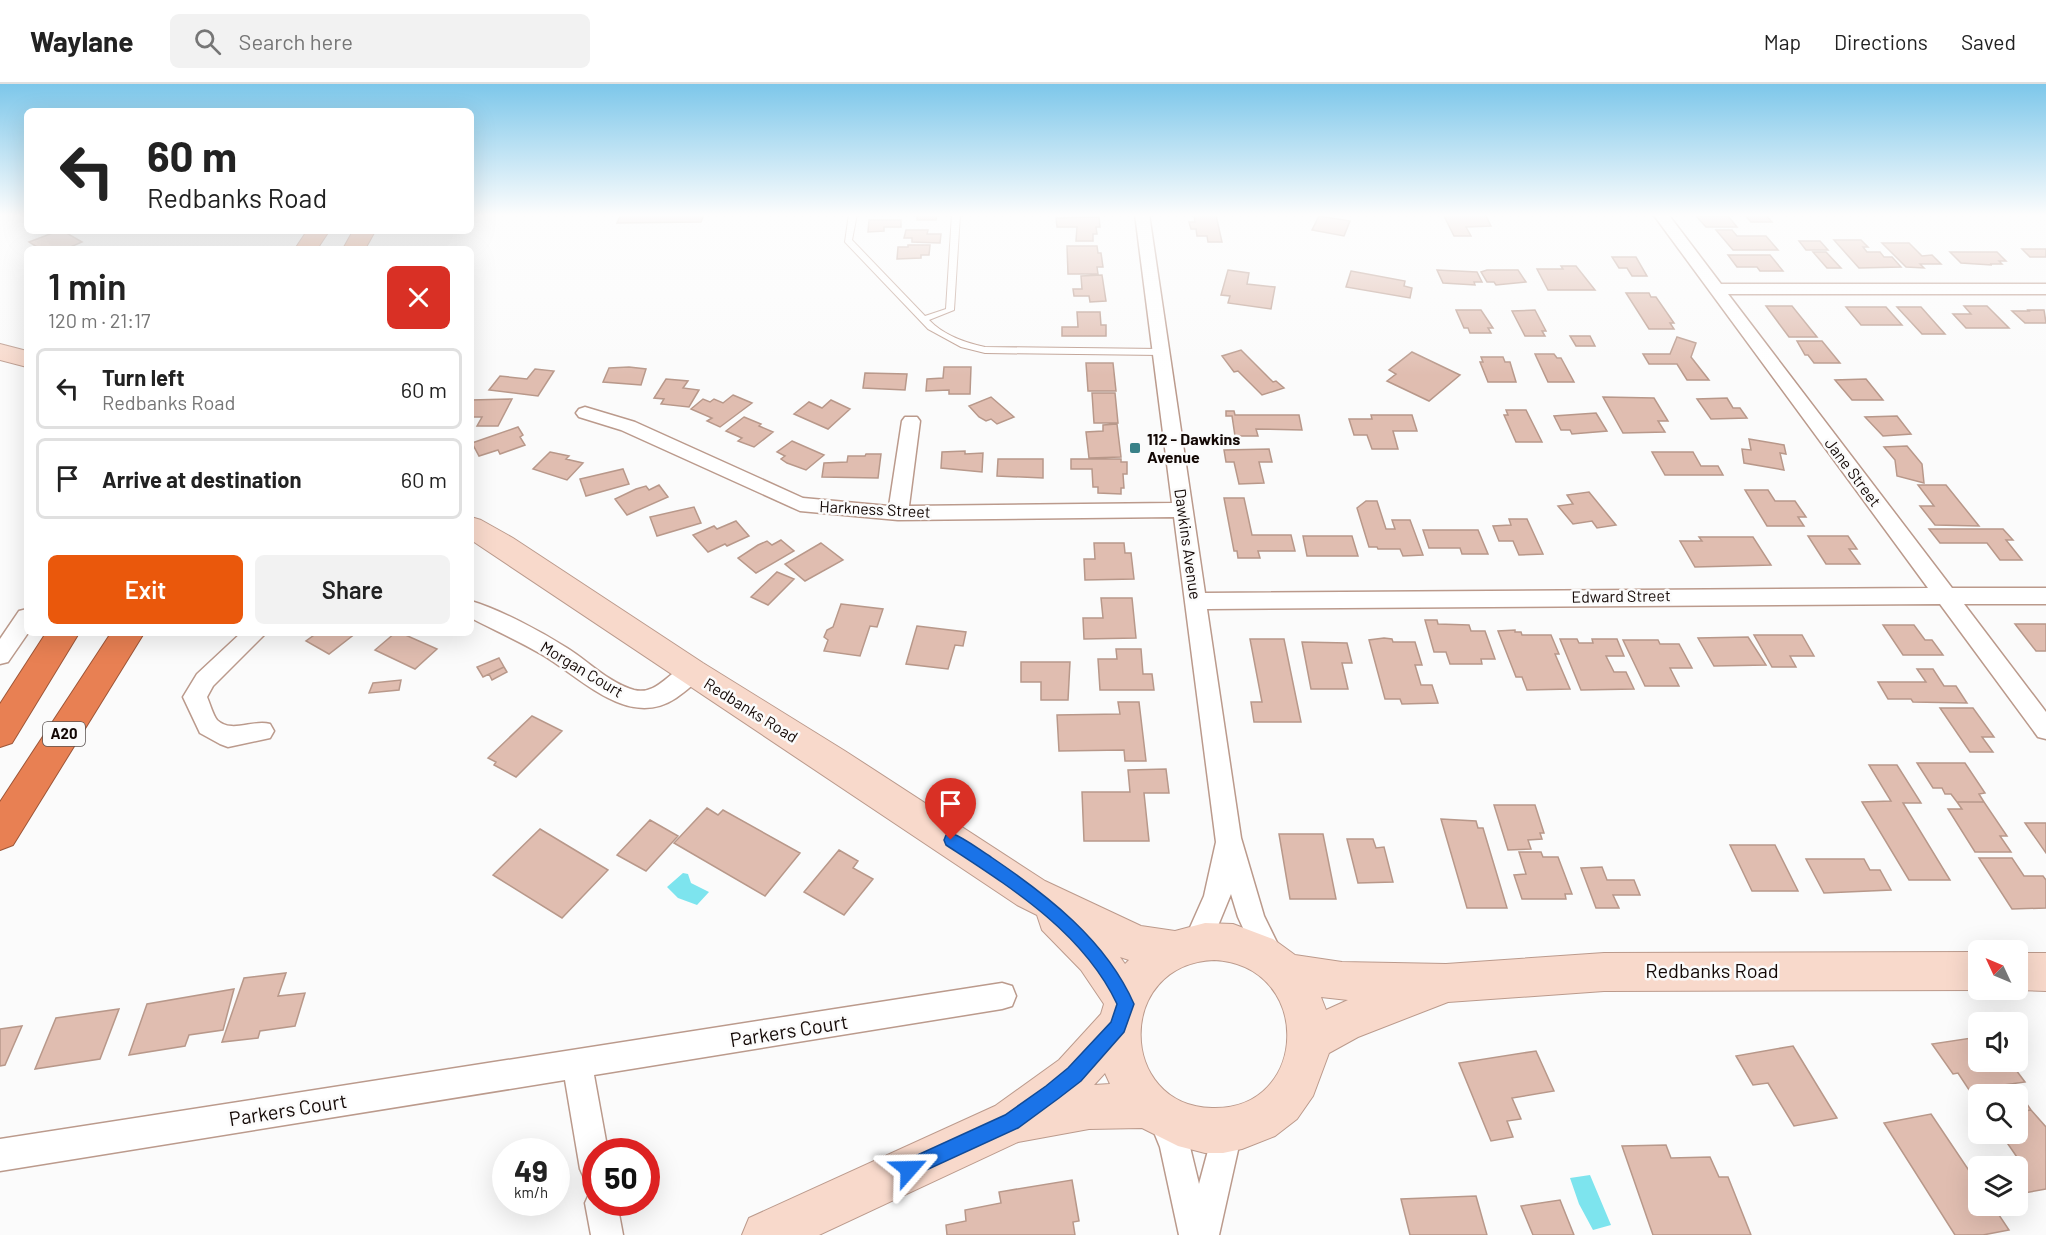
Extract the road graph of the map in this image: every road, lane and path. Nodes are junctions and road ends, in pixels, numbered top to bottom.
1 (875, 268) edge
2 (953, 268) edge
3 (1149, 268) edge
4 (1700, 268) edge
5 (1716, 289) junction
6 (2046, 289) edge
7 (924, 319) junction
8 (0, 352) edge
9 (1161, 352) junction
10 (24, 358) edge
11 (585, 413) dead end
12 (911, 421) dead end
13 (1184, 510) junction
14 (898, 513) junction
15 (474, 529) edge
16 (1946, 596) junction
17 (2046, 596) edge
18 (1196, 600) junction
19 (474, 610) edge
20 (24, 621) edge
21 (61, 636) edge
22 (126, 636) edge
23 (252, 636) edge
24 (0, 656) edge
25 (691, 672) junction
26 (2046, 730) edge
27 (262, 731) dead end
28 (0, 733) edge
29 (0, 834) edge
30 (1228, 838) junction
31 (1031, 893) junction
32 (1186, 945) junction
33 (1278, 967) junction
34 (1968, 972) edge
35 (2028, 972) edge
36 (2046, 972) edge
37 (1446, 983) junction
38 (1002, 996) dead end
39 (1122, 1015) junction
40 (1309, 1041) junction
41 (577, 1065) junction
42 (1156, 1110) junction
43 (1011, 1122) junction
44 (1227, 1132) junction
45 (590, 1138) edge
46 (0, 1155) edge
47 (604, 1216) edge
48 (607, 1235) edge
49 (766, 1235) edge
50 (1195, 1235) edge
51 (1203, 1235) edge

1 - 7 lane
2 - 7 lane
3 - 9 street, Dawkins Avenue
4 - 5 street, Jane Street
5 - 6 street
5 - 16 street, Jane Street
7 - 9 lane
8 - 10 main road
9 - 13 street, Dawkins Avenue
11 - 14 street, Harkness Street
12 - 14 street
13 - 14 street, Harkness Street
13 - 18 street, Dawkins Avenue
15 - 25 main road, Redbanks Road
16 - 17 street, Edward Street
16 - 18 street, Edward Street
16 - 26 street, Jane Street
18 - 30 street, Dawkins Avenue
19 - 25 street, Morgan Court
20 - 24 street
21 - 28 highway
22 - 29 highway, A20
23 - 27 street
25 - 31 main road, Redbanks Road
30 - 32 street, Dawkins Avenue
30 - 33 street, Dawkins Avenue
31 - 32 main road, Redbanks Road
31 - 39 main road, Redbanks Road
32 - 33 main road
32 - 39 main road
33 - 37 main road, Redbanks Road
33 - 40 main road
34 - 37 main road, Redbanks Road
35 - 36 main road
37 - 40 main road, Redbanks Road
38 - 41 street, Parkers Court
39 - 42 main road
39 - 43 main road
40 - 44 main road
41 - 45 street
41 - 46 street, Parkers Court
42 - 43 main road
42 - 44 main road
42 - 50 street
43 - 49 main road
44 - 51 street
47 - 48 street

